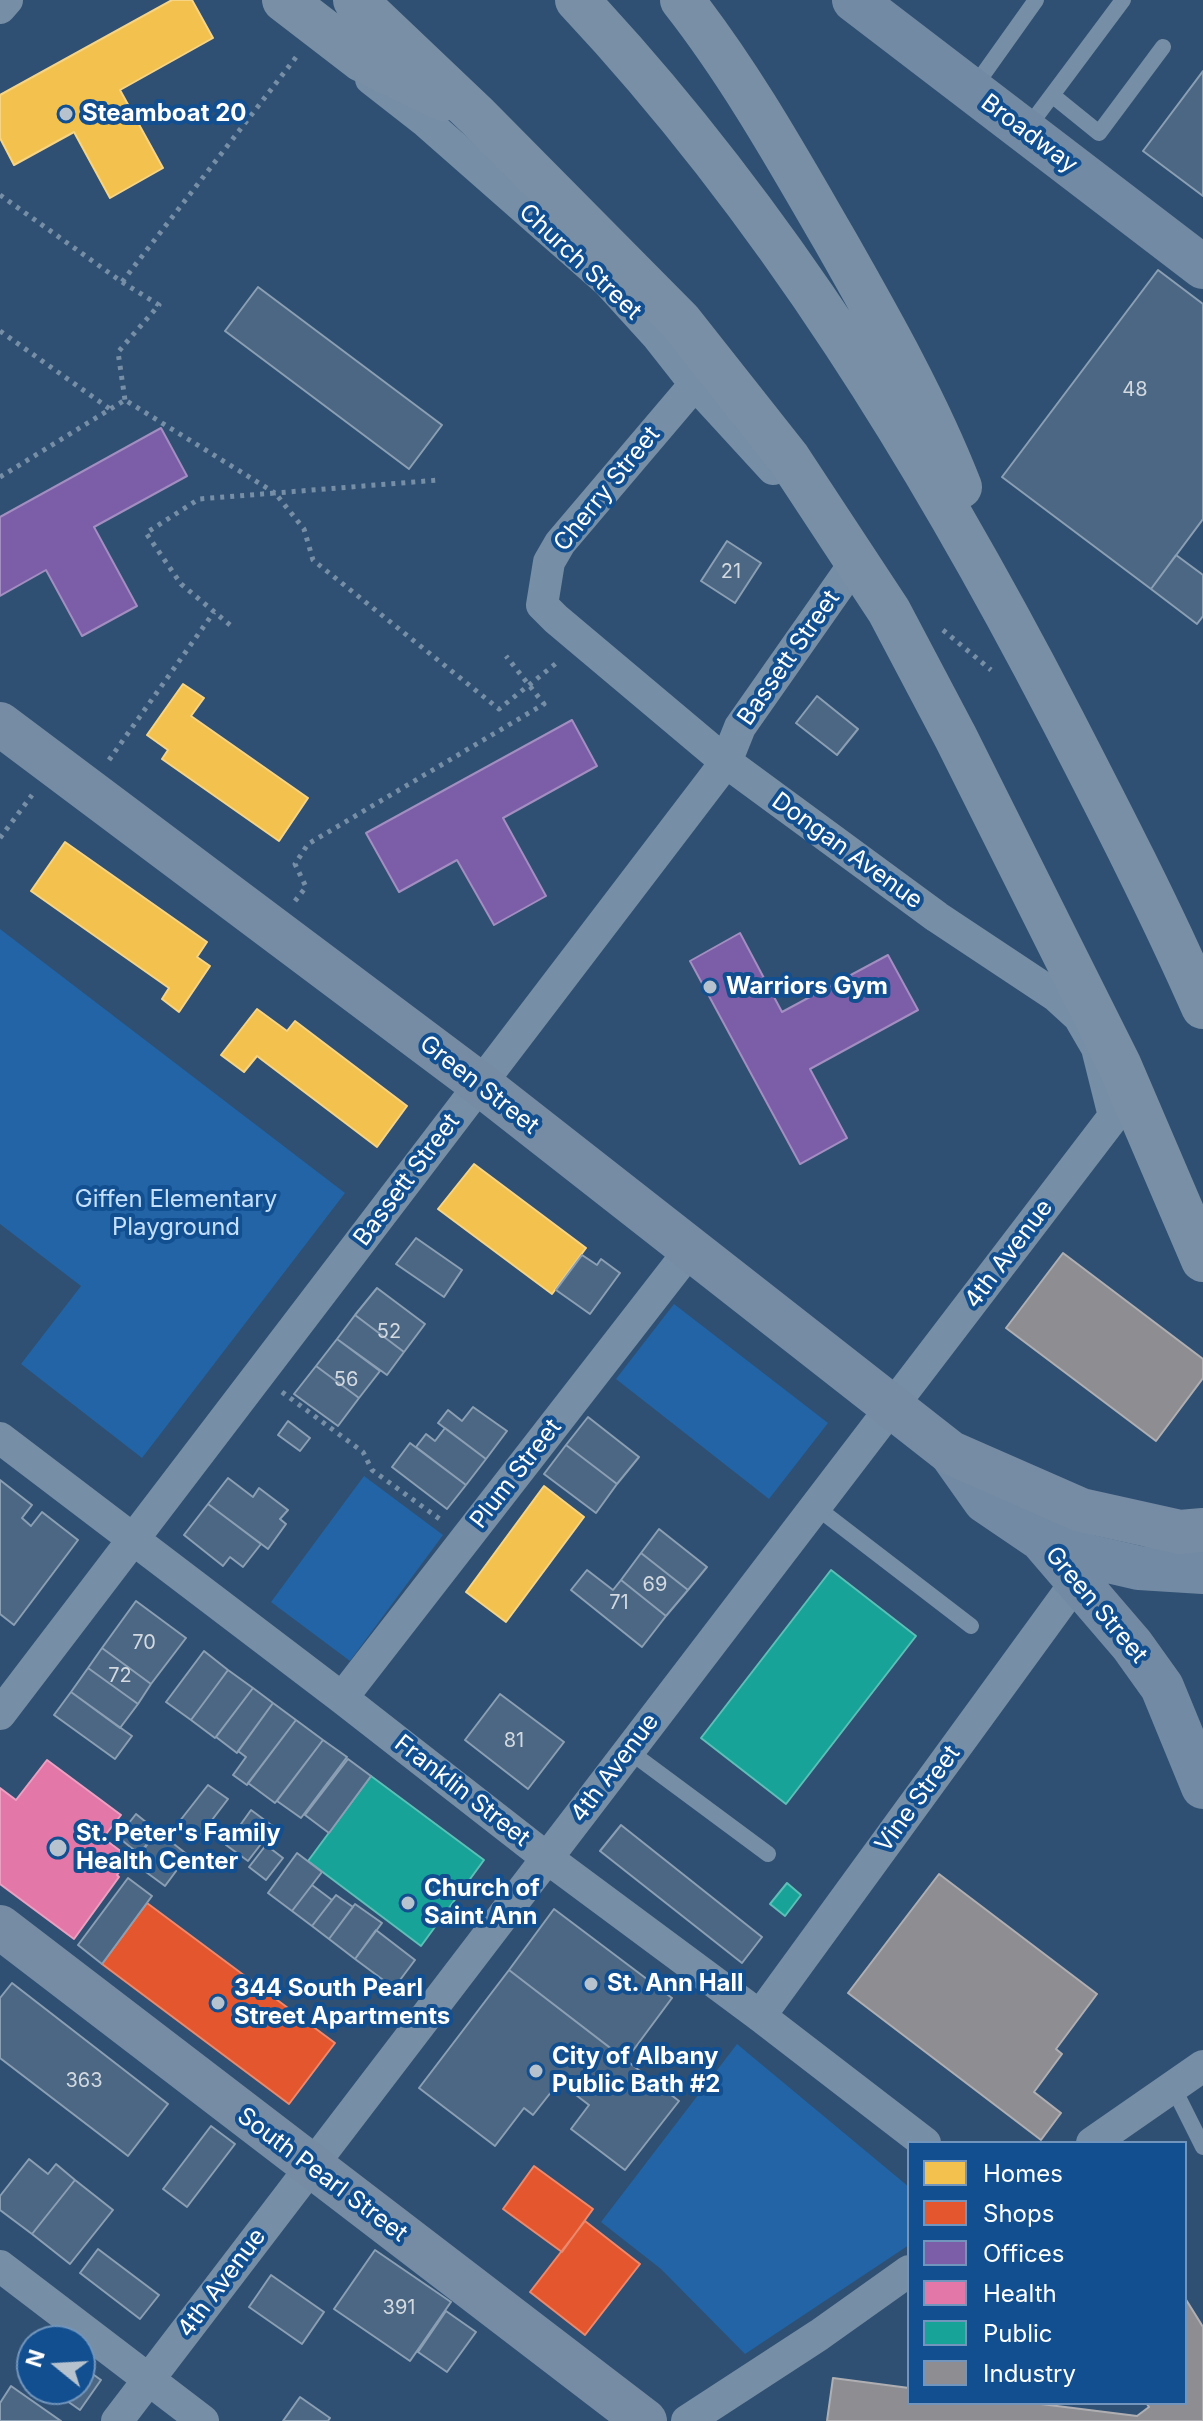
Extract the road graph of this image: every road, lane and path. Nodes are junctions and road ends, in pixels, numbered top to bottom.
1 (7, 0) edge
2 (268, 0) edge
3 (284, 0) edge
4 (355, 0) edge
5 (577, 0) edge
6 (682, 0) edge
7 (854, 0) edge
8 (1036, 0) edge
9 (1123, 0) edge
10 (0, 8) edge
11 (312, 36) junction
12 (1163, 47) dead end
13 (972, 90) junction
14 (1052, 95) junction
15 (477, 116) junction
16 (1025, 131) junction
17 (0, 195) edge
18 (1203, 267) edge
19 (122, 282) junction
20 (0, 331) edge
21 (695, 384) junction
22 (125, 400) junction
23 (110, 409) junction
24 (0, 477) edge
25 (439, 480) dead end
26 (275, 493) junction
27 (857, 560) joint
28 (542, 605) joint
29 (214, 612) junction
30 (230, 625) dead end
31 (1016, 631) junction
32 (584, 642) junction
33 (506, 656) dead end
34 (529, 685) junction
35 (0, 724) edge
36 (726, 762) junction
37 (71, 778) junction
38 (0, 838) edge
39 (273, 929) junction
40 (1203, 1007) edge
41 (480, 1084) junction
42 (1114, 1116) joint
43 (690, 1250) junction
44 (1203, 1260) edge
45 (259, 1374) junction
46 (892, 1407) junction
47 (0, 1438) edge
48 (951, 1453) junction
49 (816, 1507) junction
50 (1203, 1530) edge
51 (465, 1539) junction
52 (1041, 1539) junction
53 (133, 1540) junction
54 (1203, 1572) edge
55 (1076, 1582) junction
56 (971, 1626) dead end
57 (342, 1698) junction
58 (0, 1714) edge
59 (629, 1751) junction
60 (1203, 1787) edge
61 (768, 1854) dead end
62 (547, 1858) junction
63 (3, 1935) edge
64 (760, 2016) junction
65 (1203, 2066) edge
66 (1173, 2087) junction
67 (922, 2141) edge
68 (1095, 2141) edge
69 (1203, 2147) edge
70 (311, 2167) junction
71 (0, 2266) edge
72 (907, 2272) edge
73 (148, 2379) junction
74 (117, 2421) edge
75 (203, 2421) edge
76 (645, 2421) edge
77 (687, 2421) edge

1 - 10 street
2 - 11 street, Church Street
3 - 15 highway
4 - 15 highway
5 - 31 highway
6 - 31 highway
7 - 13 street, Broadway
8 - 13 lane
9 - 14 lane
11 - 19 path
11 - 21 street, Church Street
12 - 14 lane
13 - 16 street, Broadway
14 - 16 lane
15 - 44 highway
16 - 18 street, Broadway
17 - 19 path
19 - 22 path
20 - 23 path
21 - 27 street, Church Street
21 - 28 street, Cherry Street
22 - 23 path
22 - 26 path
23 - 24 path
25 - 26 path
26 - 29 path
26 - 34 path
27 - 36 street, Bassett Street
28 - 32 street, Dongan Avenue
29 - 30 path
29 - 37 path
31 - 40 highway
32 - 34 path
32 - 36 street, Dongan Avenue
33 - 34 path
34 - 39 path
35 - 37 main road, Green Street
36 - 41 street, Bassett Street
36 - 42 street, Dongan Avenue
37 - 38 path
37 - 39 main road, Green Street
39 - 41 main road, Green Street
41 - 43 main road, Green Street
41 - 45 street, Bassett Street
42 - 46 street, 4th Avenue
43 - 46 main road, Green Street
43 - 51 street, Plum Street
45 - 51 path
45 - 53 street, Bassett Street
46 - 48 main road, Green Street
46 - 49 street, 4th Avenue
47 - 53 street, Franklin Street
48 - 50 main road, Green Street
48 - 52 street, Green Street
49 - 56 lane
49 - 59 street, 4th Avenue
51 - 57 street, Plum Street
52 - 54 street
52 - 55 street, Green Street
53 - 57 street, Franklin Street
53 - 58 street, Bassett Street
55 - 60 street, Green Street
55 - 64 street, Vine Street
57 - 62 street, Franklin Street
59 - 61 lane
59 - 62 street, 4th Avenue
62 - 64 street, Franklin Street
62 - 70 street, 4th Avenue
63 - 70 main road, South Pearl Street
64 - 67 street, Franklin Street
65 - 66 street
66 - 68 street
66 - 69 lane
70 - 73 street, 4th Avenue
70 - 76 main road, South Pearl Street
71 - 73 street
72 - 77 street
73 - 74 street, 4th Avenue
73 - 75 street

